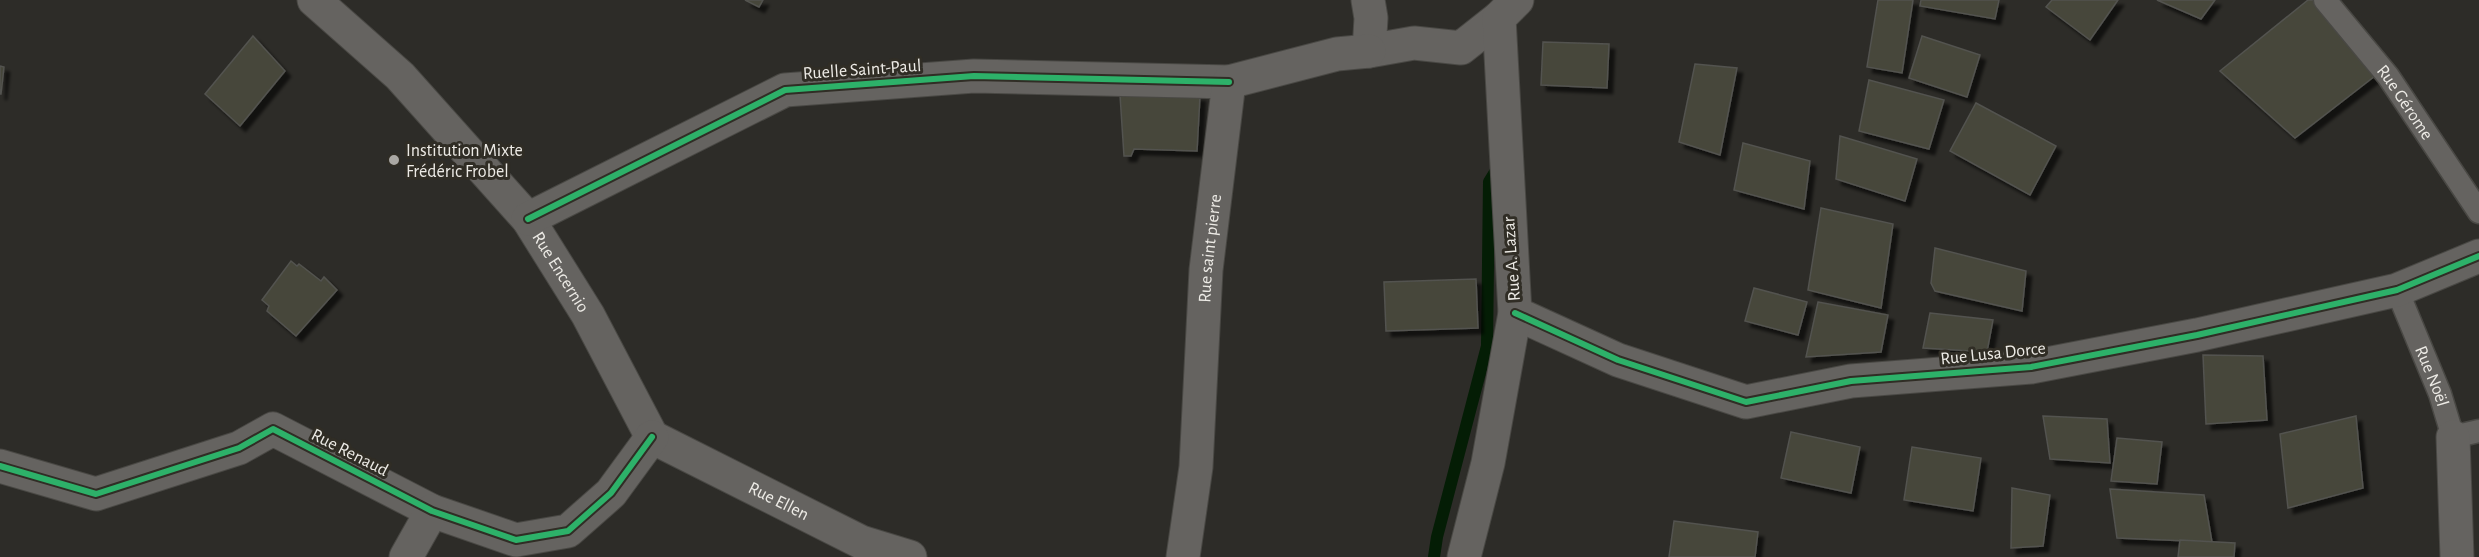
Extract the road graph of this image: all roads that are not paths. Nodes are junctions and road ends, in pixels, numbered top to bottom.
1 (314, 0) edge
2 (1368, 0) edge
3 (2325, 0) edge
4 (1508, 9) edge
5 (1369, 51) junction
6 (1229, 82) junction
7 (2479, 212) edge
8 (528, 219) junction
9 (2479, 256) edge
10 (2397, 290) junction
11 (1515, 313) junction
12 (2466, 434) edge
13 (652, 436) junction
14 (0, 466) edge
15 (432, 511) junction
16 (406, 557) edge
17 (910, 557) edge
18 (1183, 557) edge
19 (1464, 557) edge
20 (2457, 557) edge

1 - 8 street, Rue Encernio
2 - 5 street
3 - 7 lane, Rue Gérome
4 - 5 street
4 - 11 street, Rue A. Lazar
5 - 6 street
6 - 8 street, Ruelle Saint-Paul
6 - 18 street, Rue saint pierre
8 - 13 street, Rue Encernio
9 - 10 street, Rue Lusa Dorce
10 - 11 street, Rue Lusa Dorce
10 - 12 lane, Rue Noël
11 - 19 street, Rue A. Lazar
12 - 20 street
13 - 15 street, Rue Renaud
13 - 17 street, Rue Ellen
14 - 15 street, Rue Renaud
15 - 16 street

